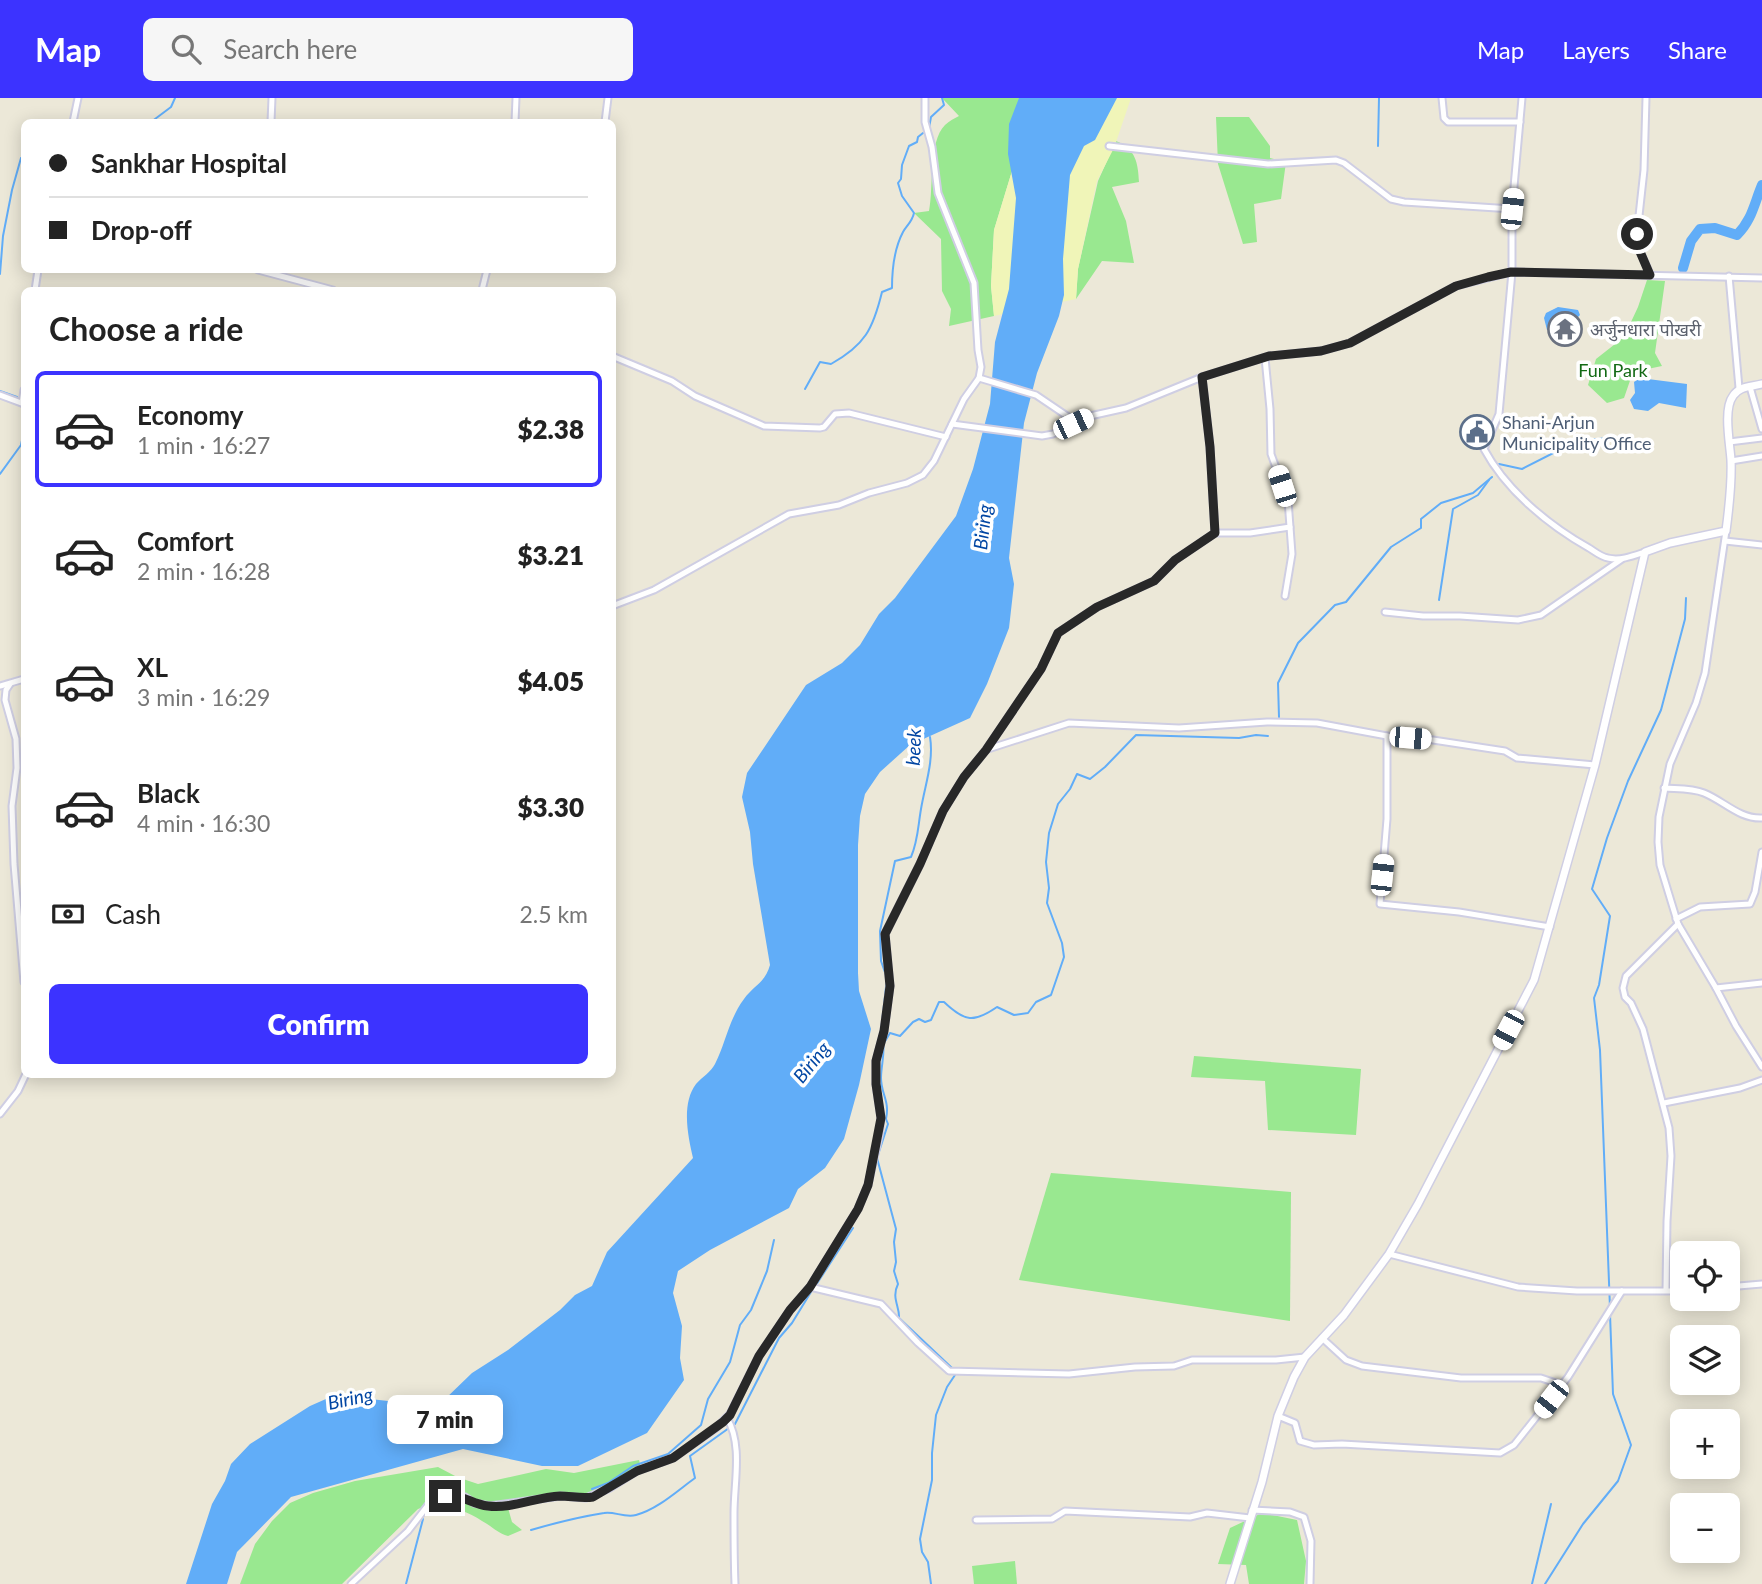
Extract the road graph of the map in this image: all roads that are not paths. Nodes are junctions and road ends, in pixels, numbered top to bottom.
1 (78, 98) edge
2 (272, 98) edge
3 (516, 98) edge
4 (608, 98) edge
5 (925, 98) edge
6 (1442, 98) edge
7 (1522, 98) edge
8 (1646, 98) edge
9 (74, 119) edge
10 (271, 119) edge
11 (515, 119) edge
12 (605, 119) edge
13 (1520, 122) junction
14 (1109, 146) dead end
15 (1512, 209) junction
16 (1511, 272) junction
17 (269, 273) edge
18 (1650, 275) junction
19 (1729, 276) junction
20 (1762, 278) edge
21 (322, 287) edge
22 (616, 358) edge
23 (1265, 358) junction
24 (1202, 377) junction
25 (979, 378) junction
26 (1762, 384) edge
27 (1751, 387) junction
28 (1739, 388) junction
29 (0, 395) edge
30 (21, 402) edge
31 (1094, 415) junction
32 (952, 424) junction
33 (1762, 429) edge
34 (946, 437) junction
35 (1762, 438) edge
36 (1729, 442) junction
37 (1762, 456) edge
38 (1731, 461) junction
39 (1290, 527) junction
40 (1726, 531) junction
41 (1215, 533) junction
42 (1725, 541) junction
43 (1762, 545) edge
44 (1644, 552) junction
45 (1622, 559) junction
46 (1285, 596) dead end
47 (616, 604) edge
48 (1385, 612) dead end
49 (21, 680) edge
50 (9, 684) junction
51 (0, 686) edge
52 (1387, 736) junction
53 (986, 750) junction
54 (1595, 765) junction
55 (1664, 788) junction
56 (1762, 818) edge
57 (1762, 852) edge
58 (1677, 922) junction
59 (1550, 927) junction
60 (21, 962) edge
61 (1762, 983) edge
62 (1716, 988) junction
63 (1762, 1067) edge
64 (24, 1078) edge
65 (1762, 1080) edge
66 (1664, 1103) junction
67 (0, 1114) edge
68 (1389, 1255) junction
69 (1762, 1284) edge
70 (1740, 1286) edge
71 (810, 1287) junction
72 (1666, 1290) junction
73 (1670, 1290) edge
74 (1622, 1292) junction
75 (1322, 1338) junction
76 (1305, 1357) junction
77 (1562, 1385) junction
78 (1278, 1416) junction
79 (727, 1418) junction
80 (1251, 1514) junction
81 (976, 1520) dead end
82 (351, 1584) edge
83 (735, 1584) edge
84 (1230, 1584) edge
85 (1310, 1584) edge

1 - 9 street
2 - 10 street
3 - 11 street
4 - 12 street
5 - 25 street
6 - 13 street
7 - 13 street
8 - 18 street
13 - 15 street
14 - 15 street
15 - 16 street
16 - 18 street
16 - 23 street
16 - 45 street
17 - 21 street
18 - 19 street
19 - 20 street
19 - 28 street
22 - 34 street
23 - 24 street
23 - 39 street
24 - 31 street
24 - 41 street
25 - 31 street
25 - 32 street
26 - 27 street
27 - 28 street
27 - 33 street
28 - 36 street
29 - 30 street
31 - 32 street
32 - 34 street
34 - 47 street
35 - 36 street
36 - 38 street
37 - 38 street
38 - 40 street
39 - 41 street
39 - 46 street
40 - 42 street
40 - 44 street
41 - 53 street
42 - 43 street
42 - 55 street
44 - 45 street
44 - 54 street
45 - 48 street
49 - 50 street
50 - 51 street
50 - 60 street
52 - 53 street
52 - 54 street
52 - 59 street
53 - 71 street
54 - 59 street
55 - 56 street
55 - 58 street
57 - 58 street
58 - 62 street
58 - 66 street
59 - 68 street
61 - 62 street
62 - 63 street
64 - 67 street
65 - 66 street
66 - 72 street
68 - 74 street
68 - 75 street
69 - 70 street
71 - 76 street
71 - 79 street
72 - 73 street
72 - 74 street
74 - 77 street
75 - 76 street
75 - 77 street
76 - 78 street
77 - 78 street
78 - 80 street
79 - 82 street
79 - 83 street
80 - 81 street
80 - 84 street
80 - 85 street

